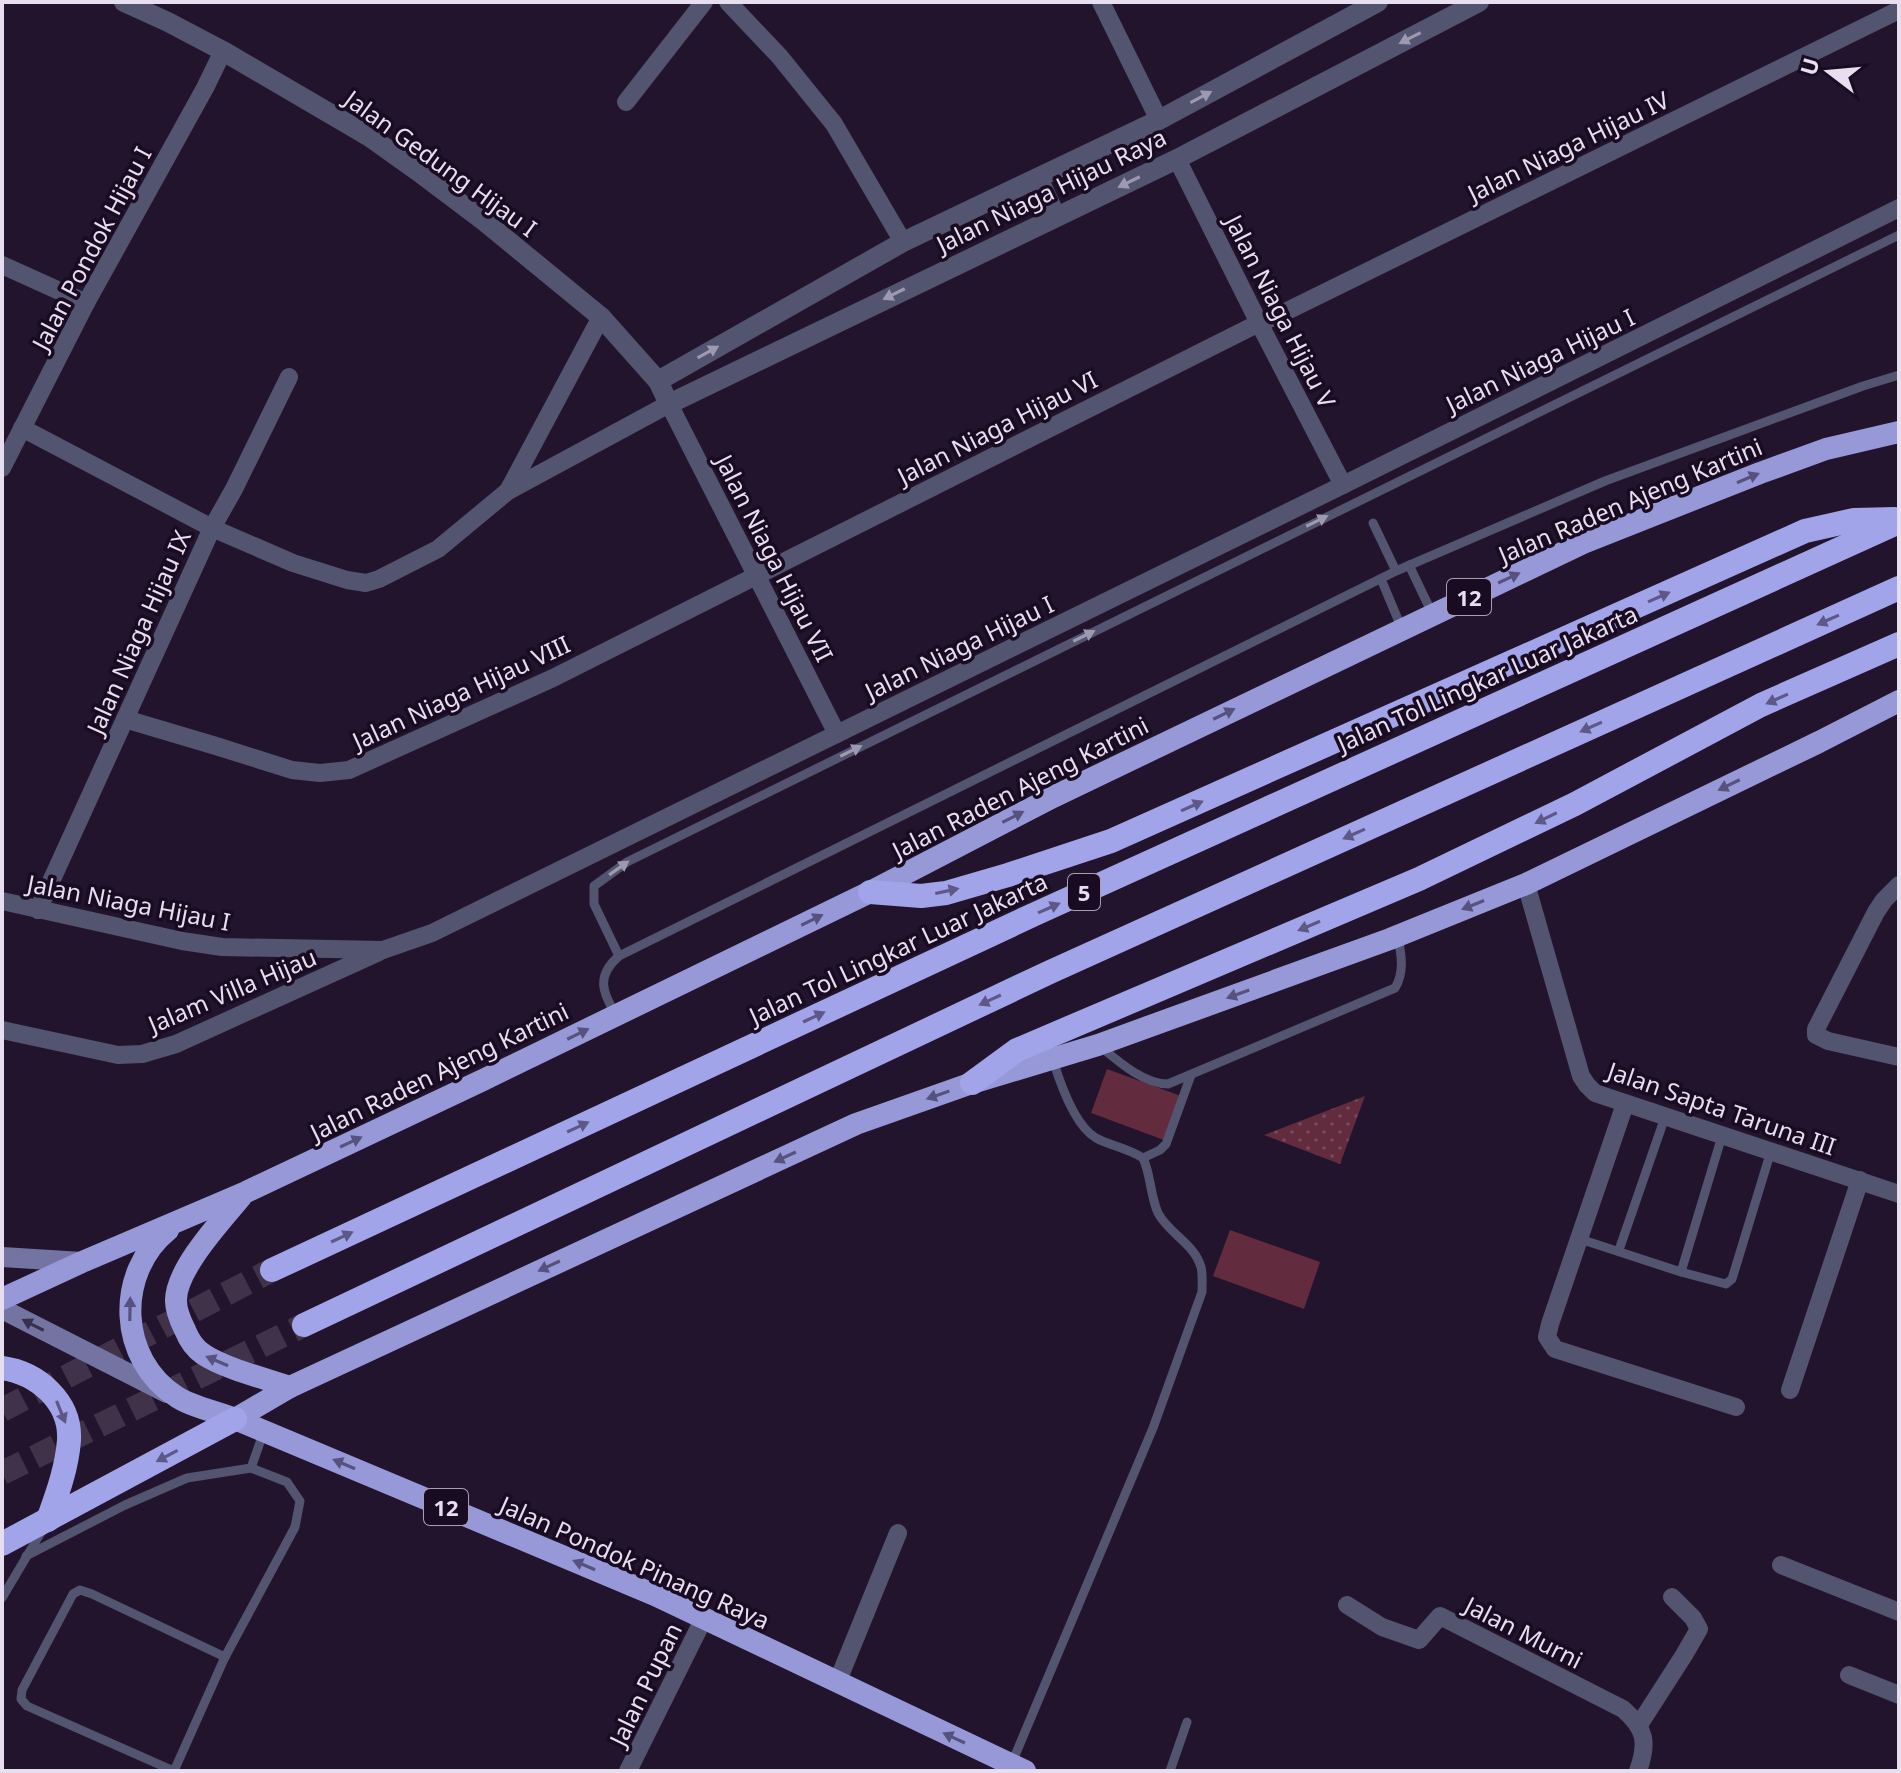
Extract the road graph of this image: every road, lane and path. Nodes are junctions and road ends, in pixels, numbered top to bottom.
1 (124, 2) edge
2 (704, 2) edge
3 (728, 2) edge
4 (1101, 2) edge
5 (1378, 2) edge
6 (1479, 2) edge
7 (1897, 9) edge
8 (223, 51) junction
9 (626, 102) dead end
10 (1159, 120) junction
11 (1177, 159) junction
12 (1038, 178) junction
13 (1899, 208) edge
14 (1056, 217) junction
15 (1899, 235) edge
16 (903, 242) junction
17 (2, 265) edge
18 (86, 303) junction
19 (601, 317) junction
20 (1259, 323) junction
21 (1899, 375) edge
22 (289, 377) dead end
23 (658, 381) junction
24 (669, 404) junction
25 (22, 428) junction
26 (1899, 432) edge
27 (2, 468) edge
28 (1343, 485) junction
29 (508, 491) junction
30 (1899, 521) edge
31 (1373, 523) dead end
32 (212, 528) junction
33 (1409, 565) junction
34 (1396, 571) junction
35 (756, 575) junction
36 (1381, 579) junction
37 (1899, 588) edge
38 (1433, 614) junction
39 (1402, 629) junction
40 (1899, 644) edge
41 (1899, 701) edge
42 (125, 719) junction
43 (837, 734) junction
44 (1526, 884) junction
45 (1899, 885) edge
46 (870, 892) junction
47 (2, 901) edge
48 (38, 910) junction
49 (1398, 936) junction
50 (383, 950) junction
51 (619, 956) junction
52 (616, 1015) junction
53 (2, 1030) edge
54 (1098, 1045) junction
55 (1899, 1057) edge
56 (1053, 1059) junction
57 (1191, 1075) junction
58 (972, 1083) junction
59 (1625, 1104) junction
60 (1665, 1117) junction
61 (1722, 1136) junction
62 (1771, 1151) junction
63 (1144, 1160) junction
64 (1860, 1180) junction
65 (246, 1192) junction
66 (1899, 1194) edge
67 (178, 1222) junction
68 (1580, 1239) junction
69 (1619, 1250) junction
70 (2, 1257) edge
71 (82, 1262) junction
72 (272, 1270) tunnel mouth
73 (1681, 1272) junction
74 (2, 1299) edge
75 (2, 1309) edge
76 (304, 1325) tunnel mouth
77 (2, 1368) edge
78 (290, 1387) junction
79 (1790, 1390) dead end
80 (178, 1398) junction
81 (1736, 1407) dead end
82 (235, 1419) junction
83 (264, 1431) junction
84 (251, 1468) junction
85 (48, 1520) junction
86 (898, 1533) dead end
87 (2, 1544) edge
88 (26, 1556) junction
89 (1781, 1565) dead end
90 (1672, 1597) dead end
91 (2, 1598) edge
92 (1347, 1605) dead end
93 (1899, 1612) edge
94 (704, 1618) junction
95 (225, 1657) junction
96 (1849, 1675) dead end
97 (837, 1683) junction
98 (1899, 1695) edge
99 (1187, 1722) dead end
100 (1639, 1725) junction
101 (1018, 1768) edge
102 (1642, 1770) edge
103 (174, 1771) edge
104 (628, 1771) edge
105 (1170, 1771) edge

1 - 8 street, Jalan Gedung Hijau I
2 - 9 street
3 - 16 street
4 - 10 street
10 -> 5 street, Jalan Niaga Hijau Raya
6 -> 11 street, Jalan Niaga Hijau Raya
7 - 20 street, Jalan Niaga Hijau IV
8 - 18 street, Jalan Pondok Hijau I
8 - 19 street, Jalan Gedung Hijau I
10 - 12 street, Jalan Niaga Hijau Raya
11 -> 14 street, Jalan Niaga Hijau Raya
11 - 20 street, Jalan Niaga Hijau V
12 - 14 street
12 - 16 street, Jalan Niaga Hijau Raya
13 - 28 street, Jalan Niaga Hijau I
14 -> 24 street, Jalan Niaga Hijau Raya
51 -> 15 lane
23 -> 16 street, Jalan Niaga Hijau Raya
17 - 18 street
18 - 25 street, Jalan Pondok Hijau I
19 - 23 street, Jalan Gedung Hijau I
19 - 29 street
20 - 28 street, Jalan Niaga Hijau V
20 - 35 street, Jalan Niaga Hijau VI
21 - 33 lane
22 - 32 street, Jalan Niaga Hijau IX
23 - 24 street, Jalan Gedung Hijau I
24 - 29 street, Jalan Niaga Hijau Raya
24 - 35 street, Jalan Niaga Hijau VII
25 - 27 street, Jalan Pondok Hijau I
25 - 32 street
38 -> 26 highway, Jalan Raden Ajeng Kartini / 12
28 - 43 street, Jalan Niaga Hijau I
29 - 32 street
46 -> 30 highway
72 -> 30 highway, Jalan Tol Lingkar Luar Jakarta / 5
31 - 34 lane
32 - 42 street, Jalan Niaga Hijau IX
33 - 34 lane
33 - 38 lane
34 - 36 lane
35 - 42 street, Jalan Niaga Hijau VIII
35 - 43 street, Jalan Niaga Hijau VII
36 - 39 lane
36 - 51 lane
37 -> 76 highway, 5
38 - 39 highway, Jalan Raden Ajeng Kartini / 12
46 -> 39 highway, Jalan Raden Ajeng Kartini / 12
40 -> 58 highway
41 -> 44 highway
42 - 48 street, Jalan Niaga Hijau IX
43 - 50 street, Jalan Niaga Hijau I
44 -> 49 highway
44 - 59 street, Jalan Sapta Taruna III
45 - 55 street
52 -> 46 highway, Jalan Raden Ajeng Kartini / 12
47 - 48 street, Jalan Niaga Hijau I
48 - 50 street, Jalan Niaga Hijau I
49 -> 54 highway
49 - 57 lane
50 - 53 street, Jalam Villa Hijau
51 - 52 lane
65 -> 52 highway, Jalan Raden Ajeng Kartini / 12
54 - 56 highway
54 - 57 lane
56 - 58 highway
56 - 63 lane
57 - 63 lane
58 -> 78 highway
59 - 60 street, Jalan Sapta Taruna III
59 - 68 street
60 - 61 street, Jalan Sapta Taruna III
60 - 69 lane
61 - 62 street, Jalan Sapta Taruna III
61 - 73 lane
62 - 64 street, Jalan Sapta Taruna III
62 - 73 lane
63 - 101 lane
64 - 66 street, Jalan Sapta Taruna III
64 - 79 street, Jalan Sapta Taruna III
65 - 67 highway, Jalan Raden Ajeng Kartini / 12
78 -> 65 highway
67 - 71 highway, Jalan Raden Ajeng Kartini / 12
80 -> 67 highway, Jalan Raden Ajeng Kartini / 12
68 - 69 lane
68 - 81 street
69 - 73 lane
70 - 71 main road
71 - 74 highway, Jalan Raden Ajeng Kartini / 12
80 -> 75 main road, Jalan Pondok Pinang Raya
77 -> 85 highway
78 - 82 highway
80 - 82 highway, Jalan Pondok Pinang Raya / 12
82 - 83 highway, Jalan Pondok Pinang Raya / 12
82 -> 85 highway
83 - 84 lane
94 -> 83 highway, Jalan Pondok Pinang Raya / 12
84 - 88 lane
84 - 95 lane
85 - 87 highway
85 - 88 lane
86 - 97 street
88 - 91 lane
89 - 93 street
90 - 100 street
92 - 100 street, Jalan Murni
94 - 97 highway, Jalan Pondok Pinang Raya / 12
94 - 104 street, Jalan Pupan
95 - 103 lane
95 - 103 lane
96 - 98 street
101 -> 97 highway, Jalan Pondok Pinang Raya / 12
99 - 105 lane
100 - 102 street

